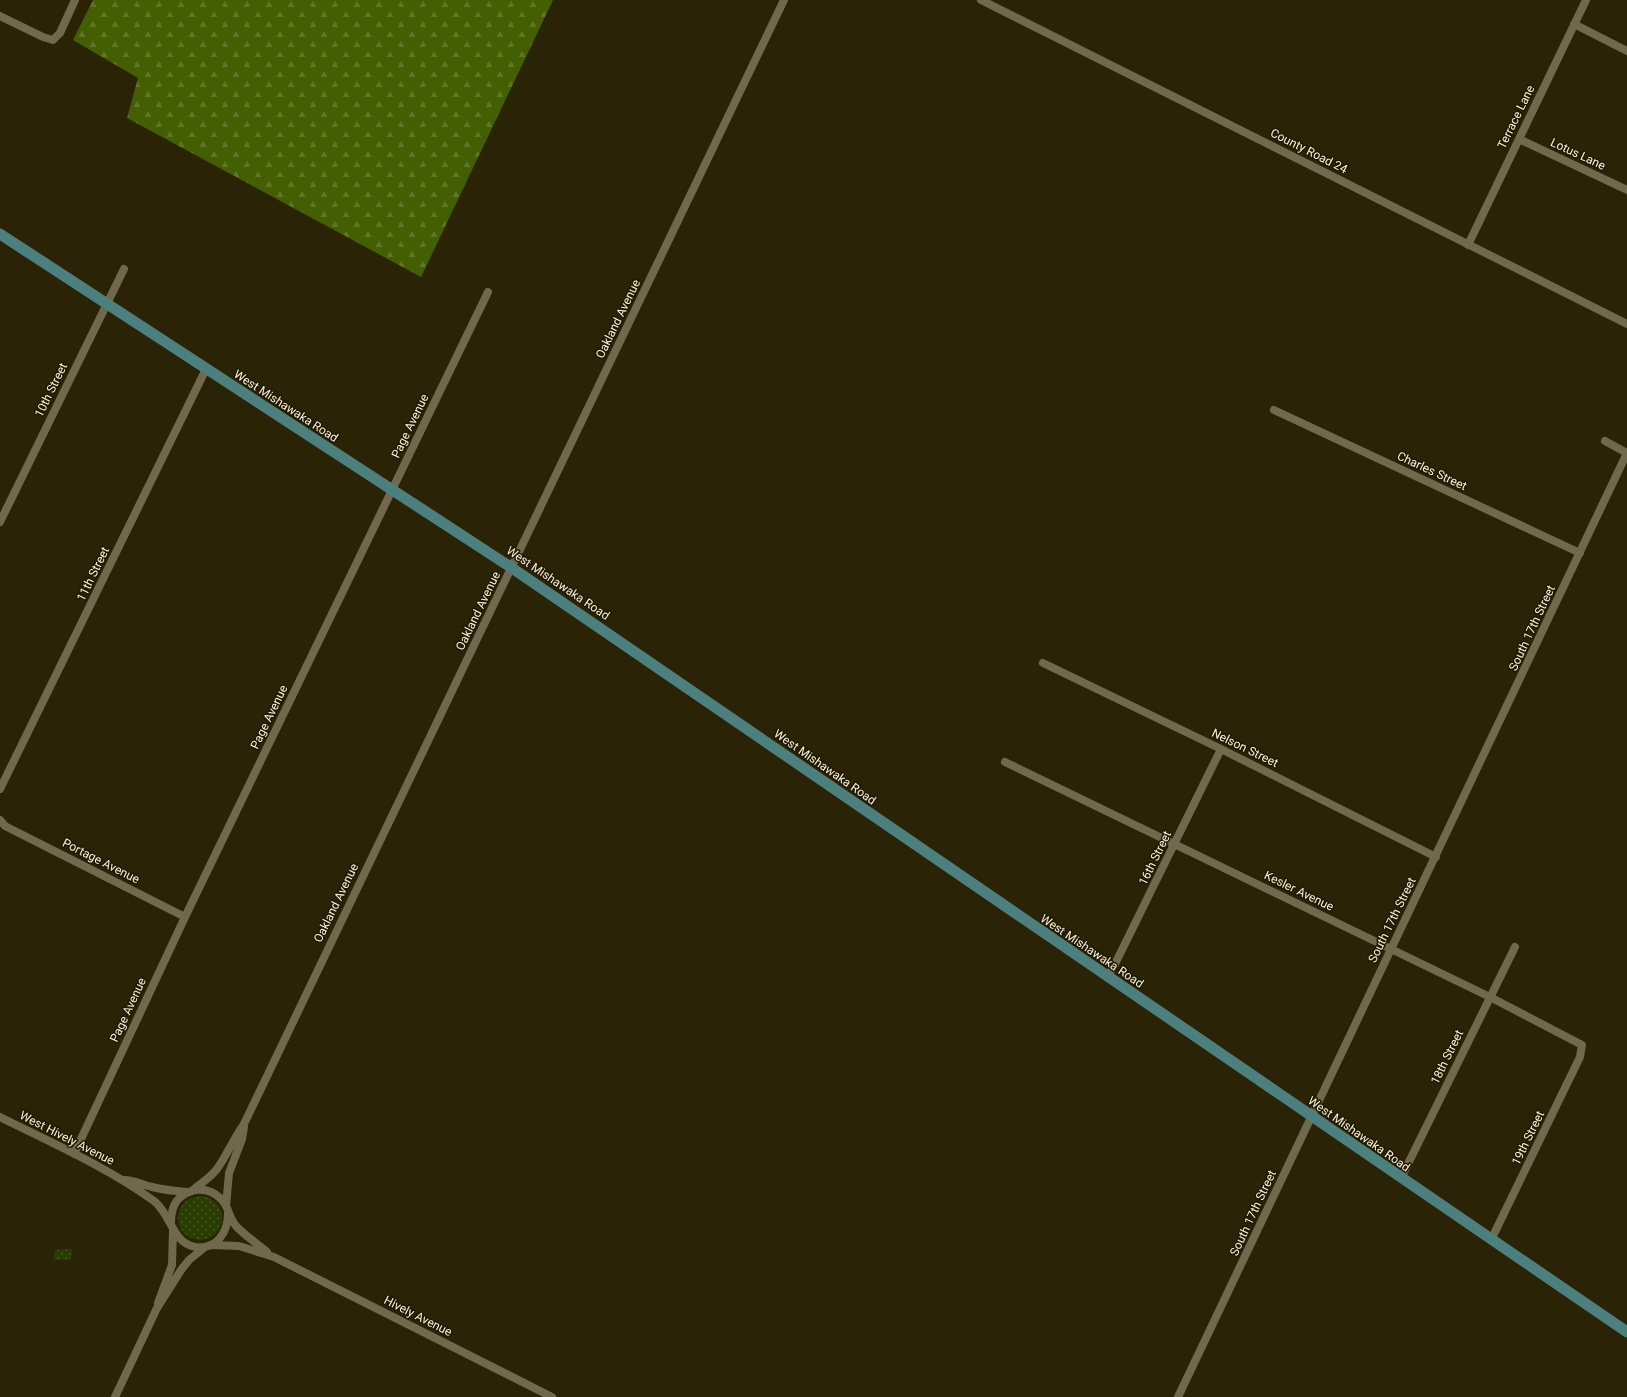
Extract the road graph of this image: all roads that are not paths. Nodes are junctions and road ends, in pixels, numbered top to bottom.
1 (75, 0) edge
2 (784, 0) edge
3 (981, 0) edge
4 (1586, 0) edge
5 (0, 16) edge
6 (1574, 24) junction
7 (1627, 51) edge
8 (1519, 139) junction
9 (1627, 190) edge
10 (1, 236) edge
11 (1468, 244) junction
12 (124, 269) dead end
13 (488, 292) dead end
14 (106, 304) junction
15 (1627, 324) edge
16 (206, 369) junction
17 (1274, 410) dead end
18 (1604, 441) dead end
19 (1627, 453) edge
20 (392, 490) junction
21 (0, 522) edge
22 (1580, 553) junction
23 (512, 568) junction
24 (1043, 663) dead end
25 (1221, 749) junction
26 (1005, 762) dead end
27 (0, 789) edge
28 (3, 823) edge
29 (1175, 844) junction
30 (1436, 857) junction
31 (185, 917) junction
32 (1515, 947) dead end
33 (1392, 949) junction
34 (1107, 977) junction
35 (1490, 997) junction
36 (1582, 1045) joint
37 (1312, 1116) junction
38 (0, 1117) edge
39 (244, 1124) junction
40 (74, 1154) junction
41 (1401, 1178) junction
42 (124, 1180) junction
43 (190, 1191) junction
44 (227, 1210) junction
45 (172, 1226) junction
46 (1491, 1240) junction
47 (208, 1246) junction
48 (274, 1257) junction
49 (157, 1308) junction
50 (1627, 1332) edge
51 (115, 1397) edge
52 (552, 1397) edge
53 (1178, 1397) edge

1 - 5 street
2 - 23 street, Oakland Avenue
3 - 11 street, County Road 24
4 - 6 street, Terrace Lane
6 - 7 street
6 - 8 street, Terrace Lane
8 - 9 street, Lotus Lane
8 - 11 street, Terrace Lane
10 - 14 main road, West Mishawaka Road
11 - 15 street, County Road 24
12 - 14 street, 10th Street
13 - 20 street, Page Avenue
14 - 16 main road, West Mishawaka Road
14 - 21 street, 10th Street
16 - 20 main road, West Mishawaka Road
16 - 27 street, 11th Street
17 - 22 street, Charles Street
18 - 19 street
19 - 22 street, South 17th Street
20 - 23 main road, West Mishawaka Road
20 - 31 street, Page Avenue
22 - 30 street, South 17th Street
23 - 34 main road, West Mishawaka Road
23 - 39 street, Oakland Avenue
24 - 25 street, Nelson Street
25 - 29 street, 16th Street
25 - 30 street, Nelson Street
26 - 29 street, Kesler Avenue
28 - 31 street, Portage Avenue
29 - 33 street, Kesler Avenue
29 - 34 street, 16th Street
30 - 33 street, South 17th Street
31 - 40 street, Page Avenue
32 - 35 street, 18th Street
33 - 35 street, Kesler Avenue
33 - 37 street, South 17th Street
34 - 37 main road, West Mishawaka Road
35 - 36 street, Kesler Avenue
35 - 41 street, 18th Street
36 - 46 street, 19th Street
37 - 41 main road, West Mishawaka Road
37 - 53 street, South 17th Street
38 - 40 street, West Hively Avenue
39 - 43 street, Oakland Avenue
39 - 44 street, Oakland Avenue
40 - 42 street, West Hively Avenue
41 - 46 main road, West Mishawaka Road
42 - 43 street, Hively Avenue
42 - 45 street, Hively Avenue
43 - 44 street, Hively Avenue
43 - 45 street
44 - 47 street
44 - 48 street, Hively Avenue
45 - 47 street, Hively Avenue
45 - 49 street
46 - 50 main road, West Mishawaka Road
47 - 48 street, Hively Avenue
47 - 49 street
48 - 52 street, Hively Avenue
49 - 51 street

